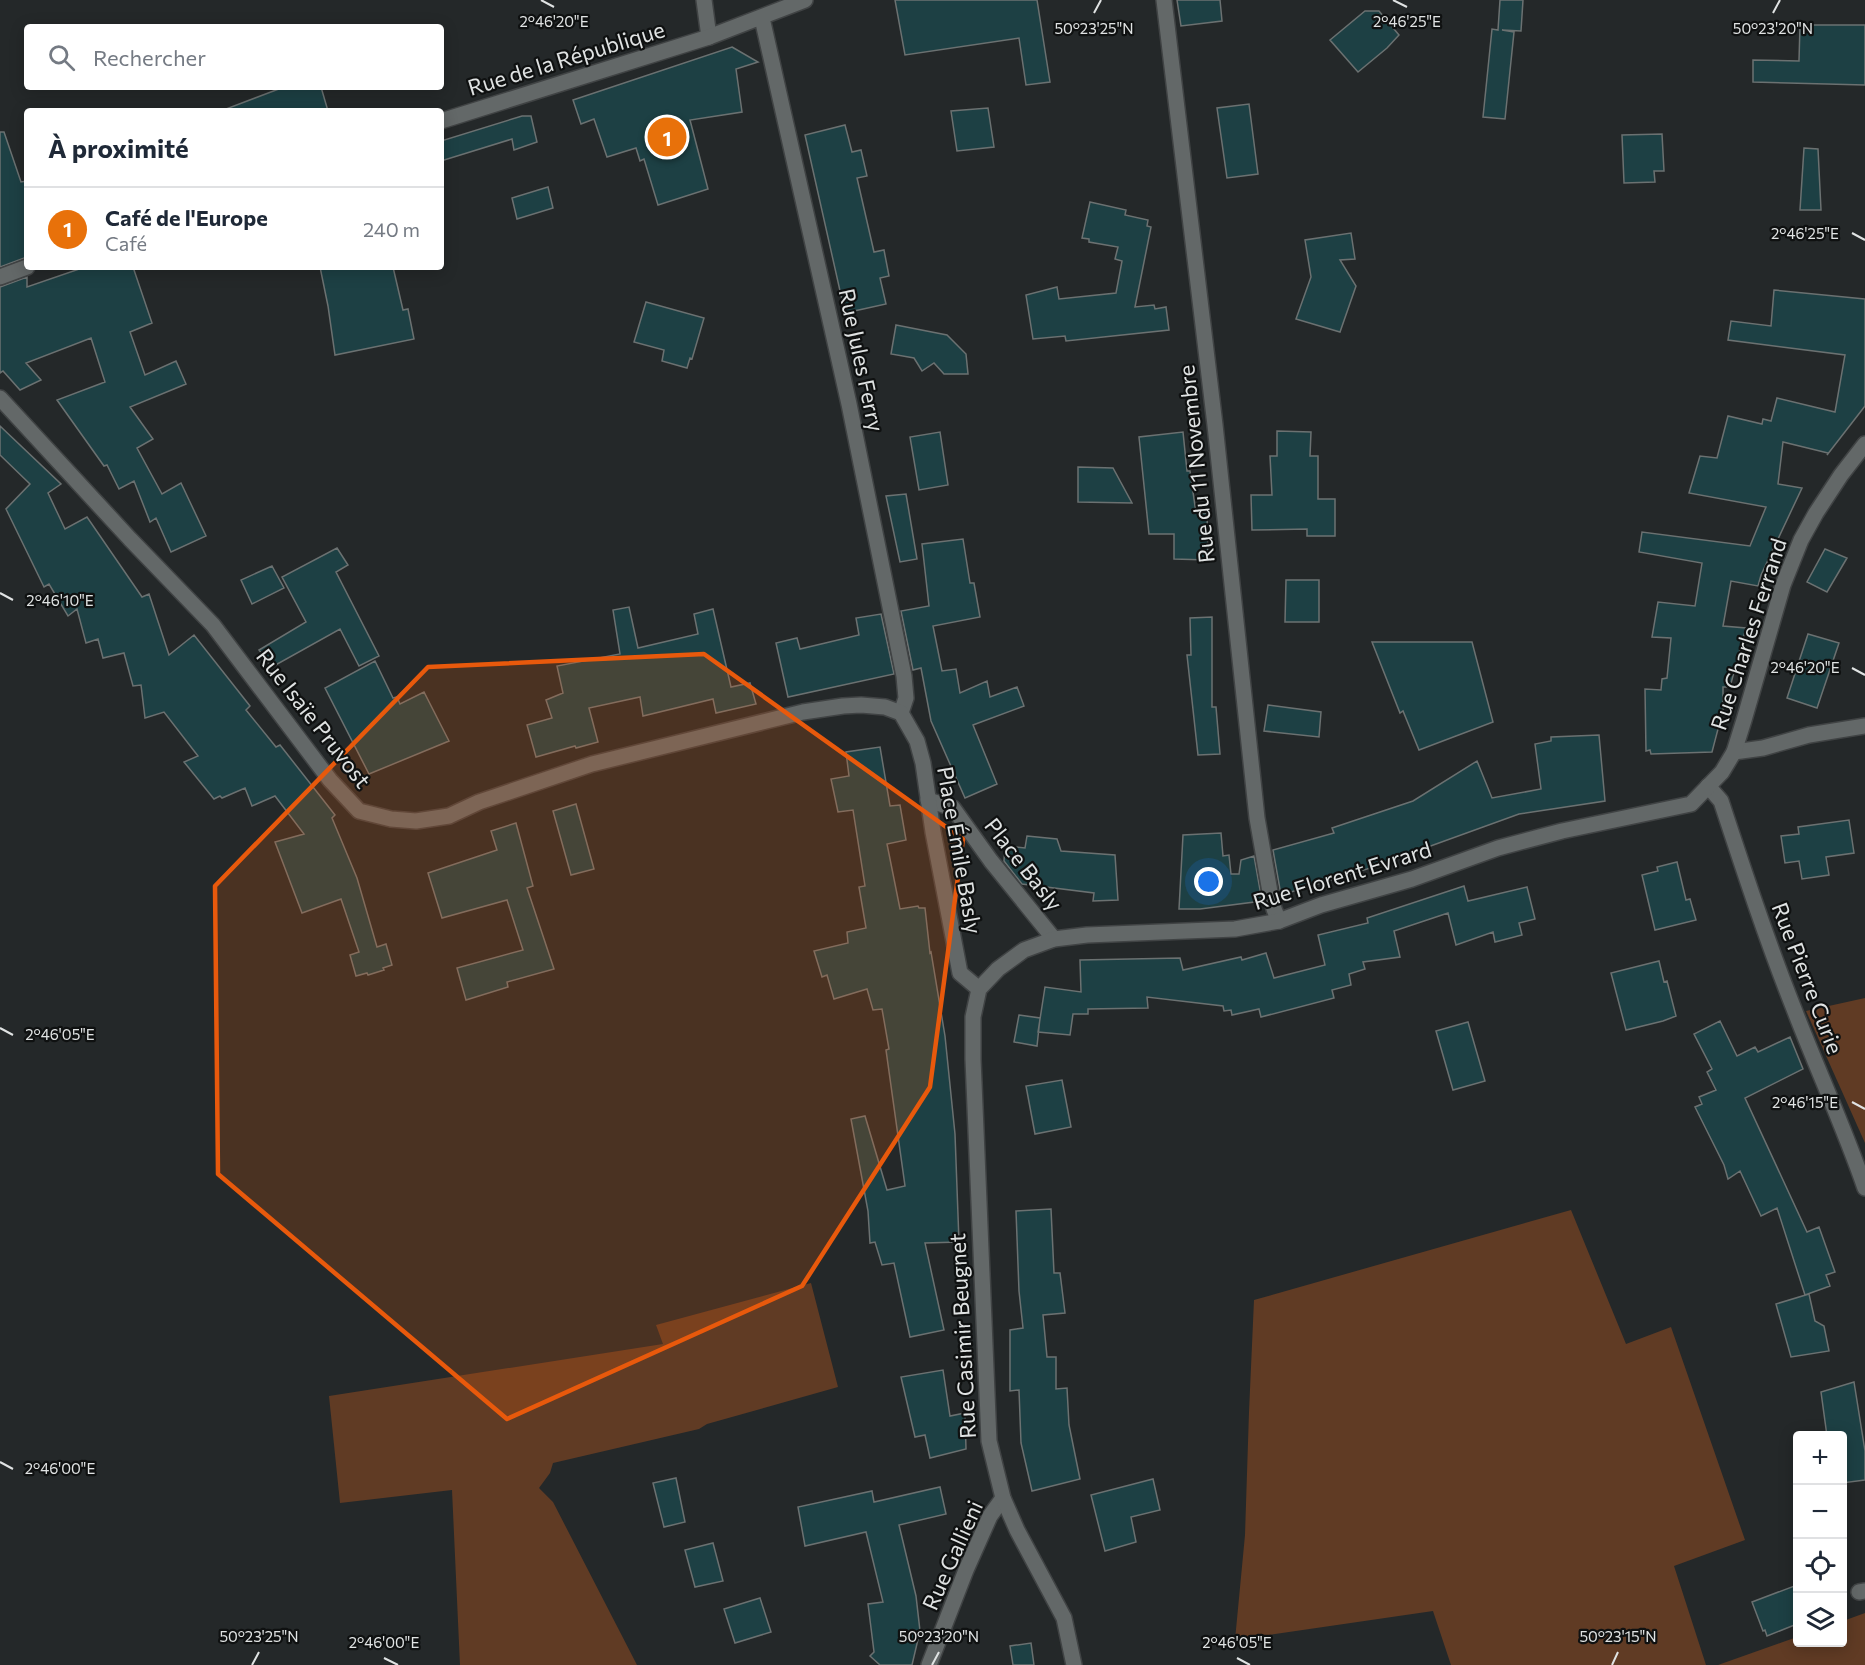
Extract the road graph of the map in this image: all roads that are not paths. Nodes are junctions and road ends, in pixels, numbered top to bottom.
1 (704, 0) edge
2 (805, 0) edge
3 (1164, 0) edge
4 (762, 18) junction
5 (709, 37) junction
6 (444, 120) edge
7 (24, 268) edge
8 (0, 277) edge
9 (0, 398) edge
10 (1865, 444) edge
11 (901, 713) junction
12 (1865, 726) edge
13 (1734, 752) junction
14 (1708, 786) junction
15 (928, 800) junction
16 (1691, 804) joint
17 (1279, 921) junction
18 (1054, 939) junction
19 (979, 989) junction
20 (1865, 1188) edge
21 (1003, 1498) junction
22 (929, 1665) edge
23 (1074, 1665) edge

1 - 5 street
2 - 4 street, Rue de la République
3 - 17 street, Rue du 11 Novembre
4 - 5 street, Rue de la République
4 - 11 street, Rue Jules Ferry
5 - 6 street, Rue de la République
7 - 8 street
9 - 11 street, Rue Isaïe Pruvost
10 - 13 street, Rue Charles Ferrand
11 - 15 street, Place Émile Basly
12 - 13 street
13 - 14 street, Rue Charles Ferrand
14 - 16 street, Rue Charles Ferrand
14 - 20 street, Rue Pierre Curie
15 - 18 street, Place Basly
15 - 19 street, Place Émile Basly
16 - 17 street, Rue Florent Evrard
17 - 18 street, Rue Florent Evrard
18 - 19 street, Rue Florent Evrard
19 - 21 street, Rue Casimir Beugnet
21 - 22 street, Rue Gallieni
21 - 23 street, Rue Casimir Beugnet

